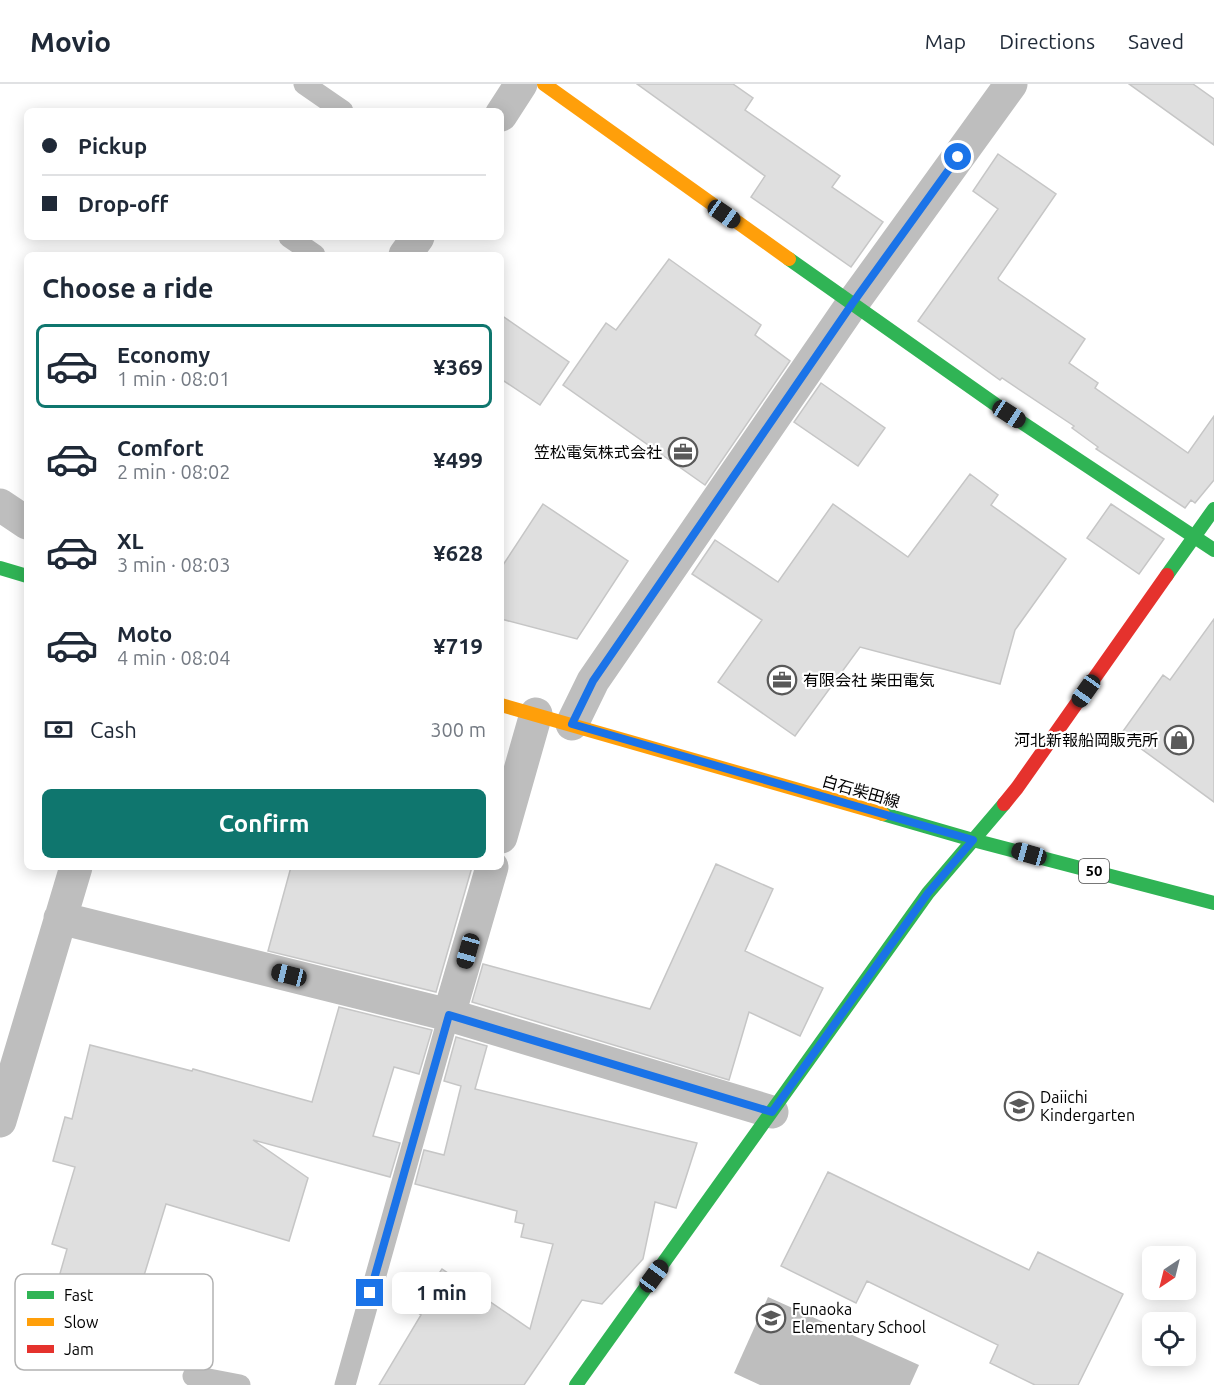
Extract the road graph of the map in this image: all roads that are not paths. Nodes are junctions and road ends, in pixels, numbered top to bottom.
1 (304, 84) edge
2 (521, 84) edge
3 (544, 84) edge
4 (1011, 84) edge
5 (339, 108) edge
6 (504, 110) edge
7 (293, 240) edge
8 (311, 252) edge
9 (852, 304) junction
10 (0, 505) edge
11 (1214, 509) edge
12 (24, 521) edge
13 (1195, 536) junction
14 (1214, 550) edge
15 (0, 568) edge
16 (24, 575) edge
17 (504, 706) edge
18 (536, 714) junction
19 (572, 724) junction
20 (504, 826) edge
21 (973, 840) junction
22 (75, 870) edge
23 (491, 870) edge
24 (1214, 903) edge
25 (60, 918) junction
26 (449, 1015) junction
27 (772, 1112) junction
28 (0, 1121) edge
29 (193, 1376) dead end
30 (240, 1385) edge
31 (345, 1385) edge
32 (576, 1385) edge

1 - 5 lane
2 - 6 street
3 - 9 street
4 - 9 street
7 - 8 lane
9 - 13 street
9 - 19 street
10 - 12 street
11 - 13 street
13 - 14 street
13 - 21 street
15 - 16 street
17 - 18 street, 白石柴田線 / 50
18 - 19 street, 白石柴田線 / 50
18 - 20 street
19 - 21 street, 白石柴田線 / 50
21 - 24 street, 白石柴田線 / 50
21 - 27 street
22 - 25 street
23 - 26 street
25 - 26 street
25 - 28 street
26 - 27 street
26 - 31 lane
27 - 32 street
29 - 30 lane

